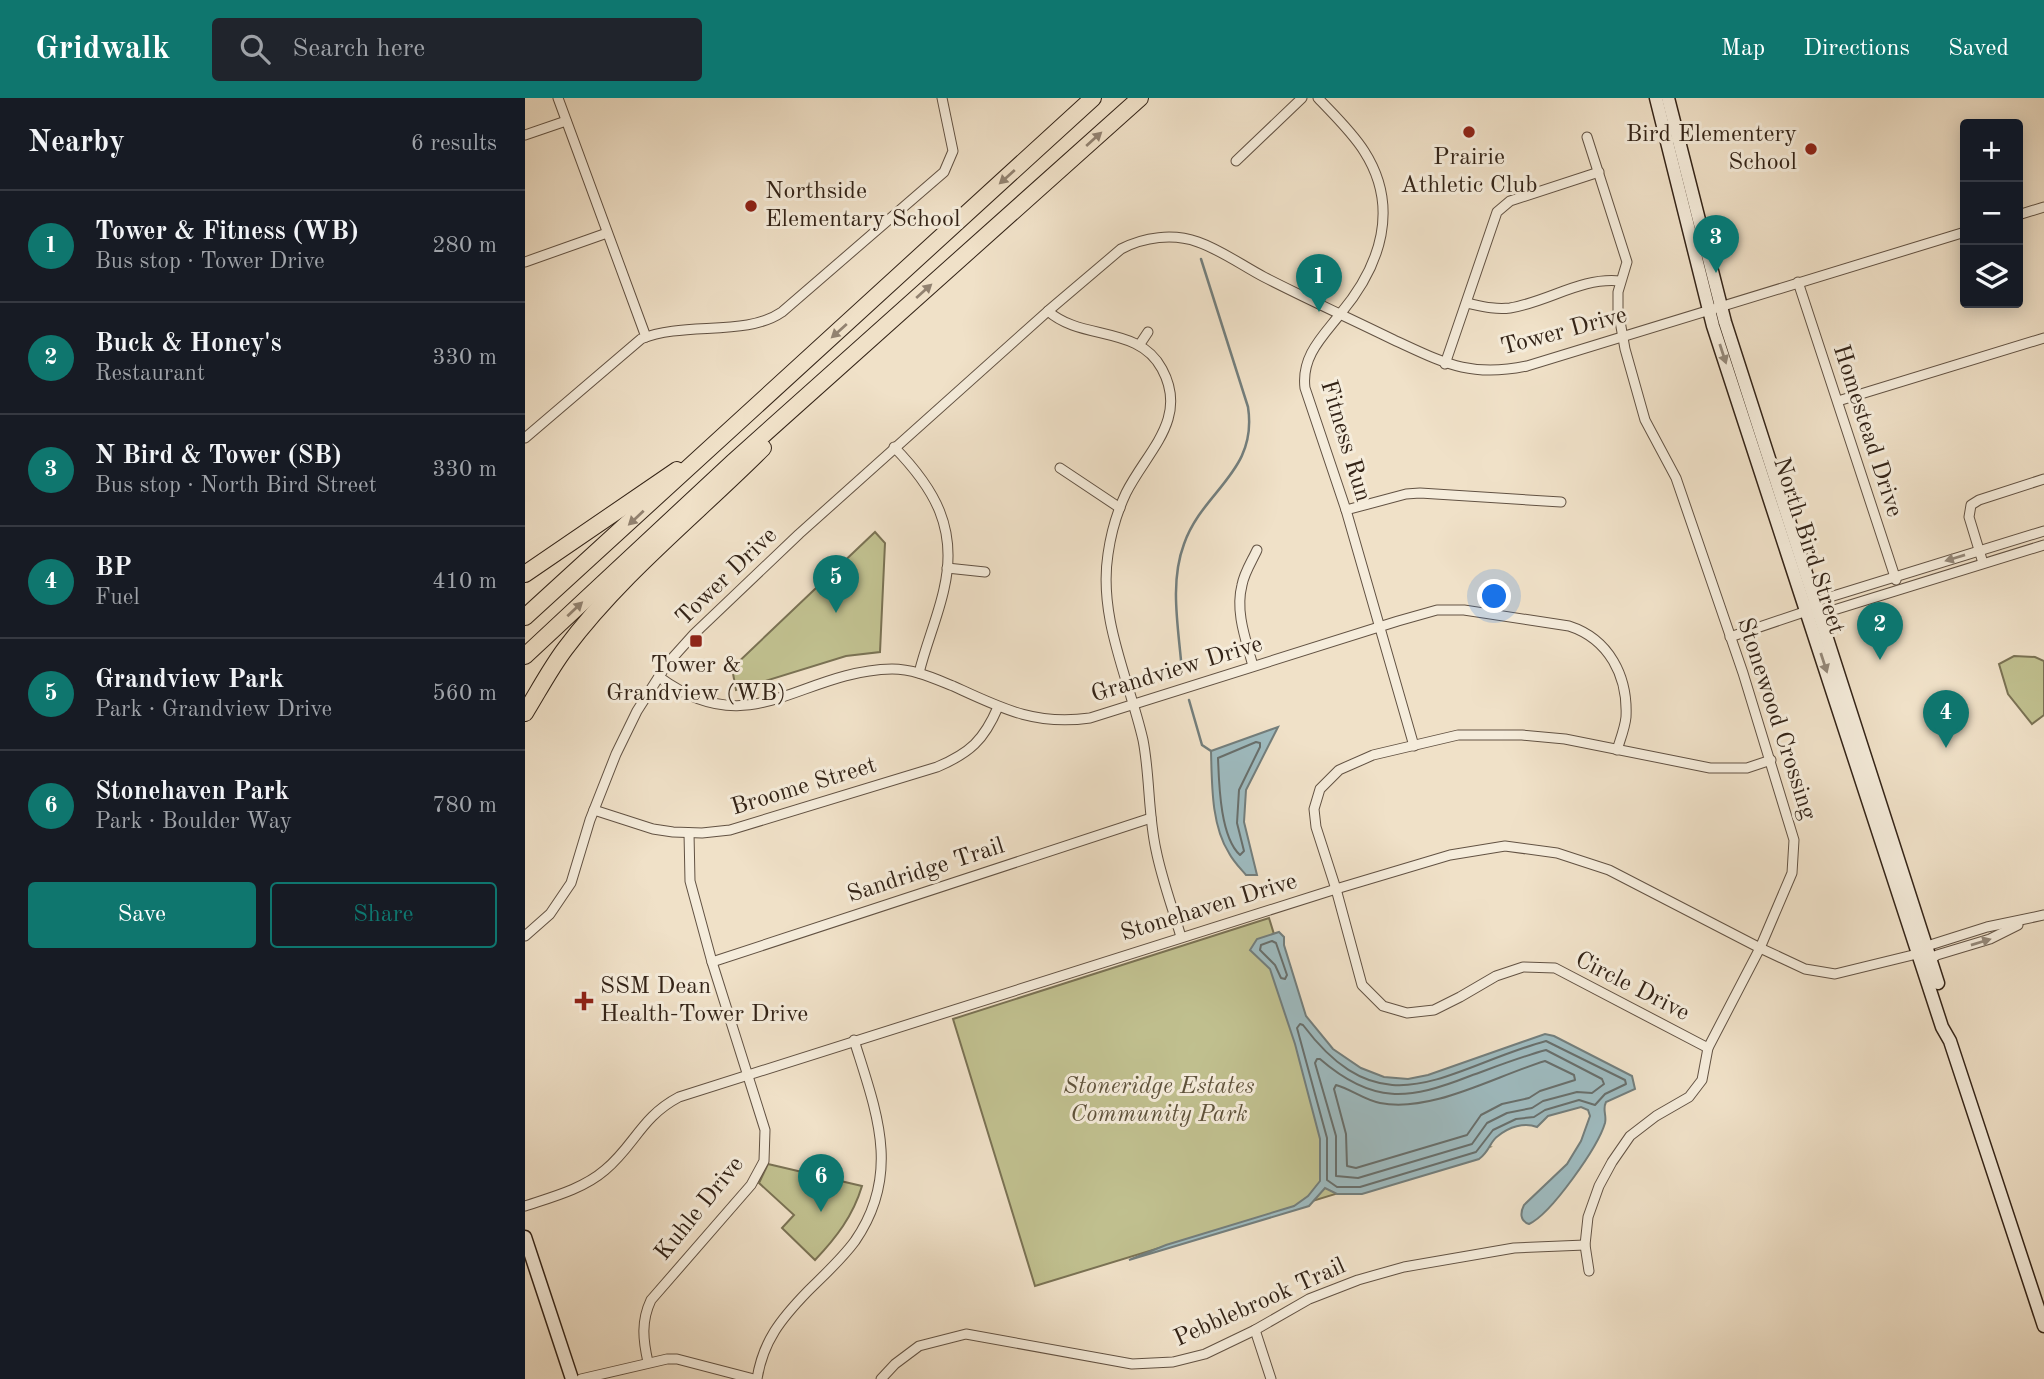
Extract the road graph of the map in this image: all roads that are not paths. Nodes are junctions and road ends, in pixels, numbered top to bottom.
1 (558, 98) edge
2 (941, 98) edge
3 (1093, 98) edge
4 (1140, 98) edge
5 (1302, 98) edge
6 (1318, 98) edge
7 (1656, 98) edge
8 (1668, 98) edge
9 (566, 121) junction
10 (525, 135) edge
11 (1587, 137) dead end
12 (1236, 161) dead end
13 (1599, 172) junction
14 (2044, 208) edge
15 (2023, 214) edge
16 (607, 233) junction
17 (1960, 233) edge
18 (525, 262) edge
19 (1620, 281) junction
20 (1798, 282) junction
21 (1467, 303) junction
22 (1715, 308) junction
23 (1048, 311) junction
24 (1340, 315) junction
25 (887, 324) junction
26 (1148, 332) dead end
27 (646, 337) junction
28 (1623, 337) junction
29 (2044, 338) edge
30 (1140, 344) junction
31 (1445, 364) junction
32 (794, 372) junction
33 (1838, 401) junction
34 (525, 438) edge
35 (894, 447) junction
36 (1060, 468) dead end
37 (2044, 480) edge
38 (1561, 502) dead end
39 (1120, 508) junction
40 (1346, 510) junction
41 (2044, 531) edge
42 (2044, 545) edge
43 (1257, 550) dead end
44 (1979, 550) junction
45 (1983, 563) junction
46 (947, 568) junction
47 (985, 572) dead end
48 (525, 574) edge
49 (1893, 577) junction
50 (1904, 587) junction
51 (1817, 601) junction
52 (1807, 611) junction
53 (1821, 614) junction
54 (525, 617) edge
55 (1380, 626) junction
56 (1730, 637) junction
57 (525, 656) edge
58 (1253, 666) junction
59 (919, 673) junction
60 (659, 677) junction
61 (1134, 703) junction
62 (998, 707) junction
63 (525, 713) edge
64 (1414, 746) junction
65 (1618, 750) junction
66 (1771, 760) junction
67 (594, 810) junction
68 (1151, 818) junction
69 (689, 833) junction
70 (1336, 889) junction
71 (2044, 915) edge
72 (525, 936) edge
73 (1181, 937) junction
74 (1760, 948) junction
75 (1926, 952) junction
76 (712, 962) junction
77 (854, 1040) junction
78 (1708, 1048) junction
79 (748, 1074) junction
80 (525, 1206) edge
81 (525, 1237) edge
82 (1585, 1245) junction
83 (1589, 1271) dead end
84 (2044, 1326) edge
85 (1255, 1330) junction
86 (648, 1362) junction
87 (572, 1379) edge
88 (581, 1379) edge
89 (755, 1379) edge
90 (881, 1379) edge
91 (1271, 1379) edge

1 - 9 street
2 - 27 street
3 -> 32 highway
25 -> 4 highway
5 - 12 street
6 - 24 street, Fitness Run
7 - 22 street, North Bird Street
8 - 22 street, North Bird Street
9 - 10 street
9 - 16 street
11 - 13 street, Stonewood Crossing
13 - 19 street, Stonewood Crossing
13 - 21 street
14 - 15 street
16 - 18 street
16 - 27 street
17 - 20 street, Tower Drive
19 - 21 street
19 - 28 street, Stonewood Crossing
20 - 22 street, Tower Drive
20 - 33 street, Homestead Drive
21 - 31 street
22 - 28 street, Tower Drive
22 - 51 street, North Bird Street
22 -> 52 street, North Bird Street
23 - 24 street, Tower Drive
23 - 30 street
23 - 35 street, Tower Drive
24 - 31 street, Tower Drive
24 - 40 street, Fitness Run
57 -> 25 highway
25 - 63 highway
26 - 30 street
27 - 34 street
28 - 31 street, Tower Drive
28 - 56 street, Stonewood Crossing
29 - 33 street
30 - 39 street
32 - 48 highway
32 -> 54 highway
33 - 49 street, Homestead Drive
35 - 46 street
35 - 60 street, Tower Drive
36 - 39 street
37 - 44 street
38 - 40 street
39 - 61 street
40 - 55 street, Fitness Run
41 - 44 street
42 - 45 street
43 - 58 street
44 - 45 street
44 -> 49 street
45 - 50 street
46 - 47 street
46 - 59 street
49 - 50 street
49 - 51 street
50 - 53 street
51 - 52 street
51 - 53 street, North Bird Street
52 - 53 street
52 - 56 street
52 -> 75 street, North Bird Street
53 - 75 street, North Bird Street
55 - 58 street, Grandview Drive
55 - 64 street, Fitness Run
55 - 65 street, Grandview Drive
56 - 66 street, Stonewood Crossing
58 - 61 street, Grandview Drive
59 - 60 street, Grandview Drive
59 - 62 street, Grandview Drive
60 - 67 street, Tower Drive
61 - 62 street, Grandview Drive
61 - 68 street
62 - 69 street, Broome Street
64 - 65 street, Circle Drive
64 - 70 street, Circle Drive
65 - 66 street, Circle Drive
66 - 74 street, Stonewood Crossing
67 - 69 street, Broome Street
67 - 72 street, Tower Drive
68 - 73 street
68 - 76 street, Sandridge Trail
69 - 76 street, Kuhle Drive
70 - 73 street, Stonehaven Drive
70 - 74 street, Stonehaven Drive
70 - 78 street, Circle Drive
71 - 75 street, Stonehaven Drive
73 - 77 street, Stonehaven Drive
74 - 75 street, Stonehaven Drive
74 - 78 street, Stonewood Crossing
75 - 84 street, North Bird Street
76 - 79 street, Kuhle Drive
77 - 79 street, Stonehaven Drive
77 - 89 street
78 - 82 street, Stonewood Crossing
79 - 80 street, Stonehaven Drive
79 - 86 street, Kuhle Drive
81 - 87 street
82 - 83 street, Stonewood Crossing
82 - 85 street, Pebblebrook Trail
85 - 90 street, Pebblebrook Trail
85 - 91 street
86 - 88 street
86 - 89 street

